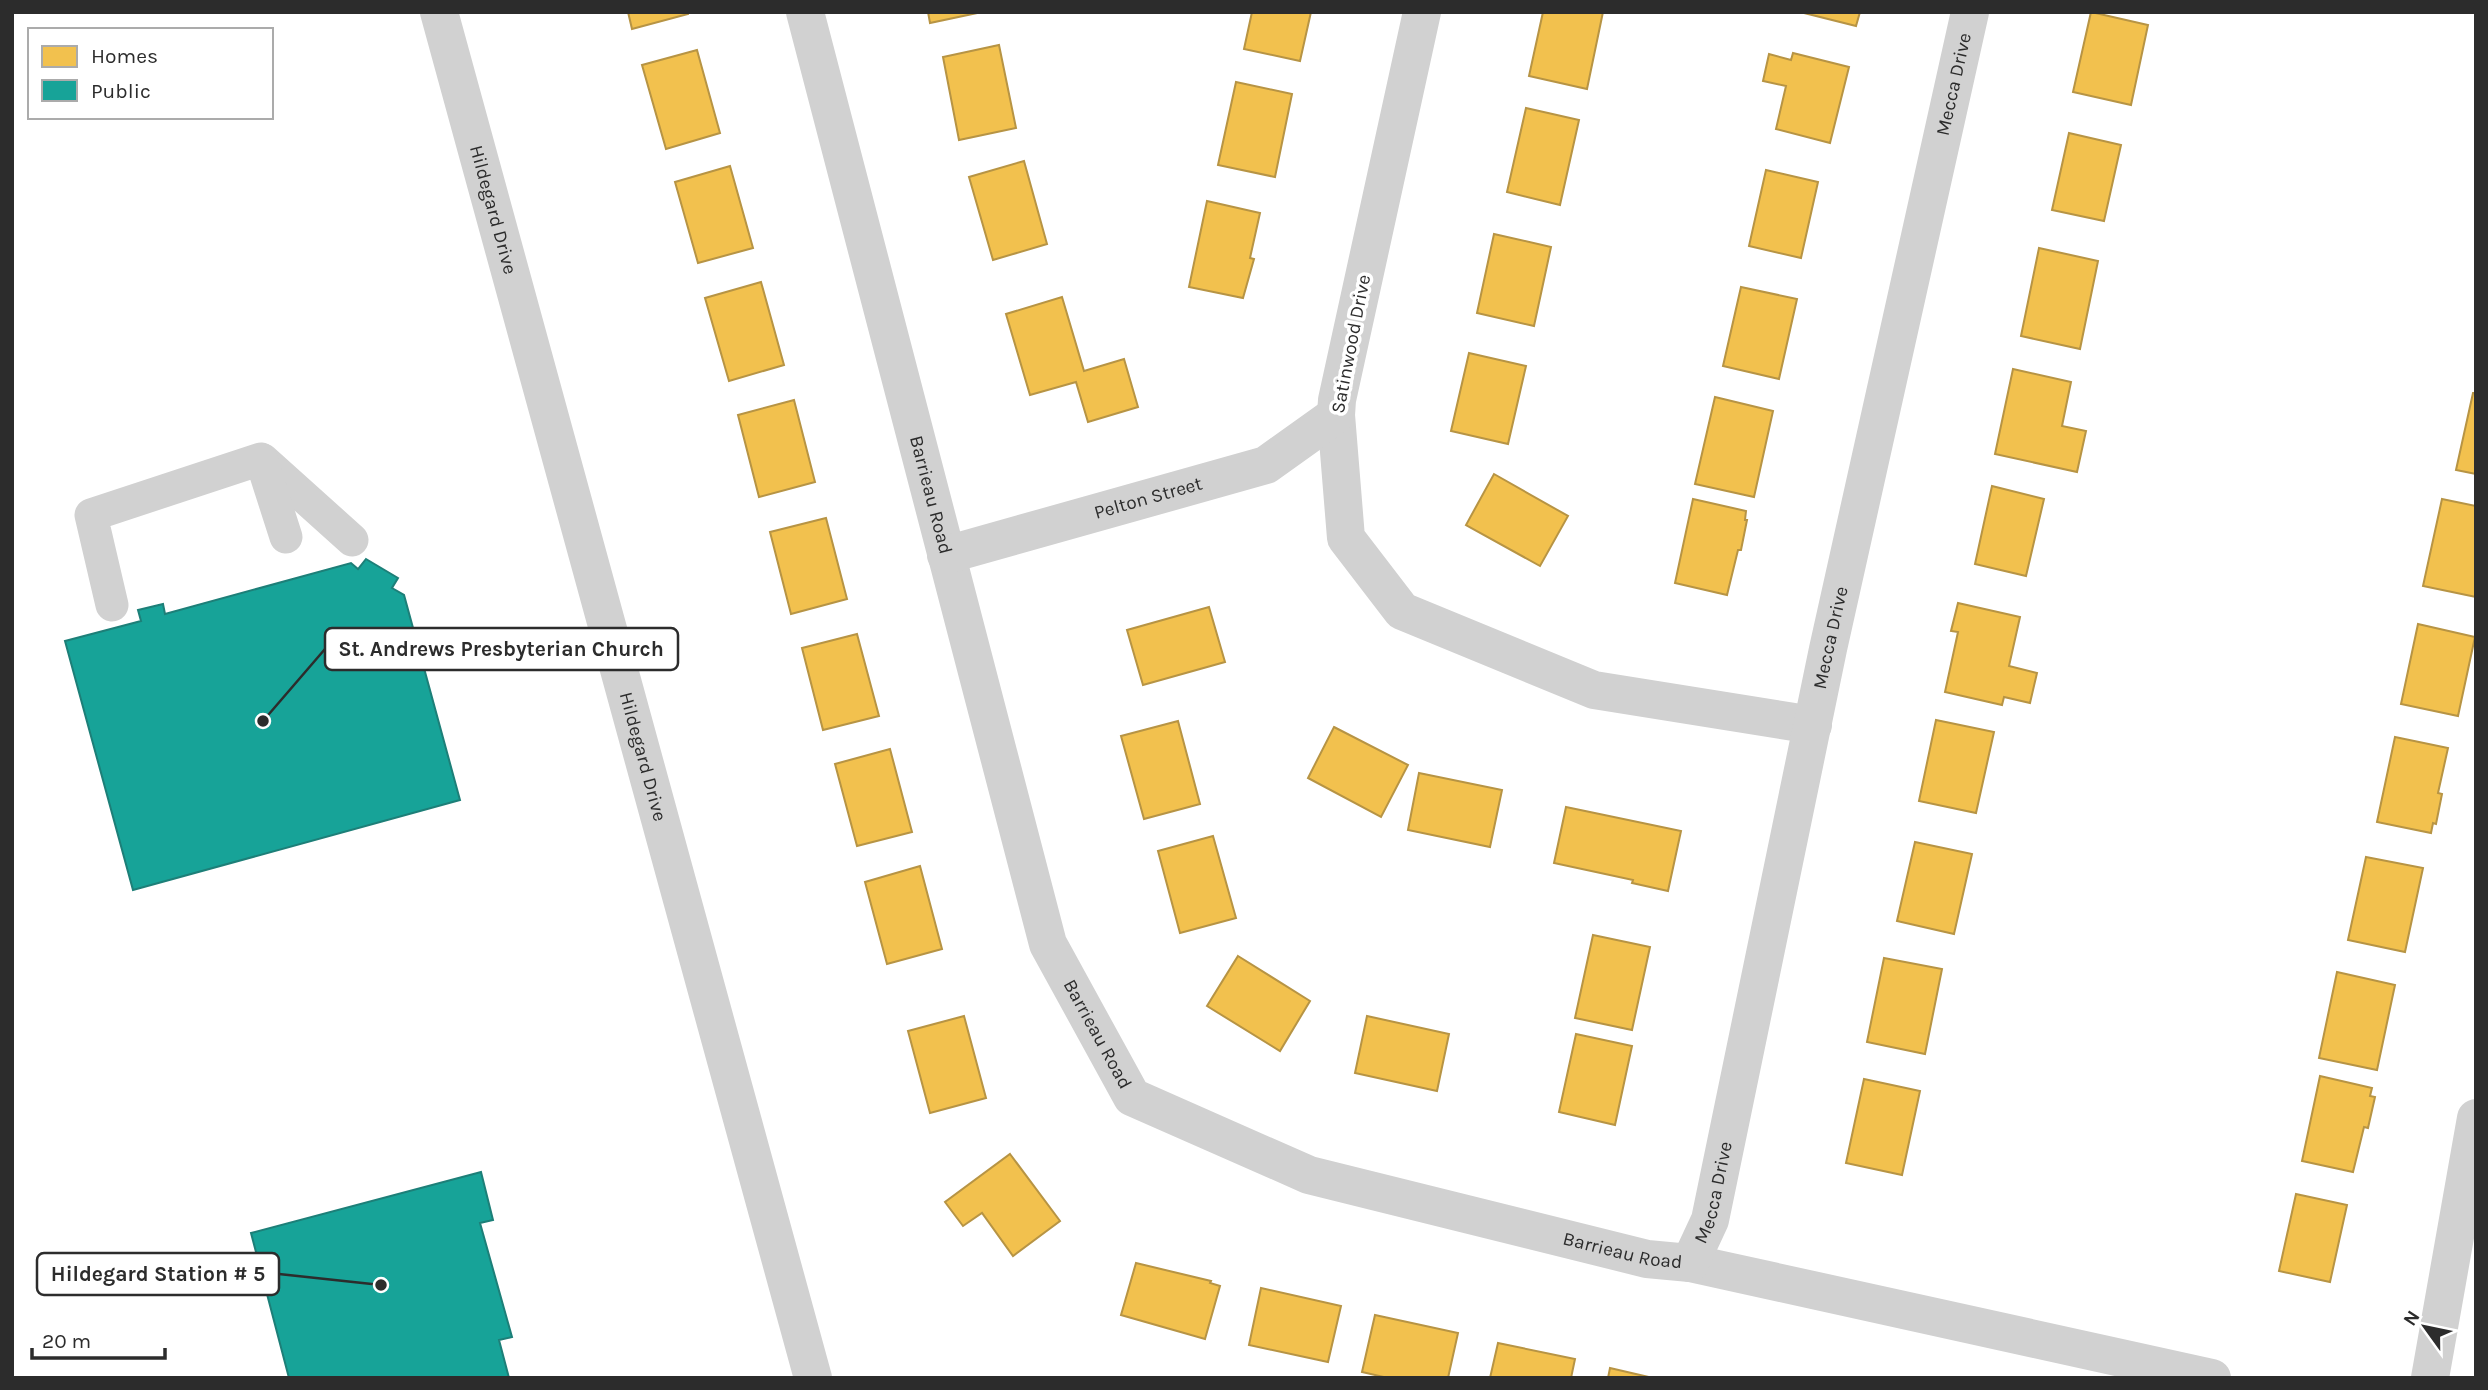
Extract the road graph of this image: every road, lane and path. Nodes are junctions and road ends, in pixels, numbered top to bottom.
1 (439, 12) edge
2 (805, 12) edge
3 (1422, 12) edge
4 (1970, 12) edge
5 (1336, 415) junction
6 (261, 459) junction
7 (286, 537) dead end
8 (352, 540) dead end
9 (946, 555) junction
10 (112, 605) dead end
11 (1813, 725) junction
12 (2476, 1118) edge
13 (1690, 1263) junction
14 (813, 1378) edge
15 (2212, 1378) edge
16 (2430, 1378) edge

1 - 14 street, Hildegard Drive
2 - 9 street, Barrieau Road
3 - 5 street, Satinwood Drive
4 - 11 street, Mecca Drive
5 - 9 street, Pelton Street
5 - 11 street, Satinwood Drive
6 - 7 street
6 - 8 street
6 - 10 street
9 - 13 street, Barrieau Road
11 - 13 street, Mecca Drive
12 - 16 street
13 - 15 street, Barrieau Road

